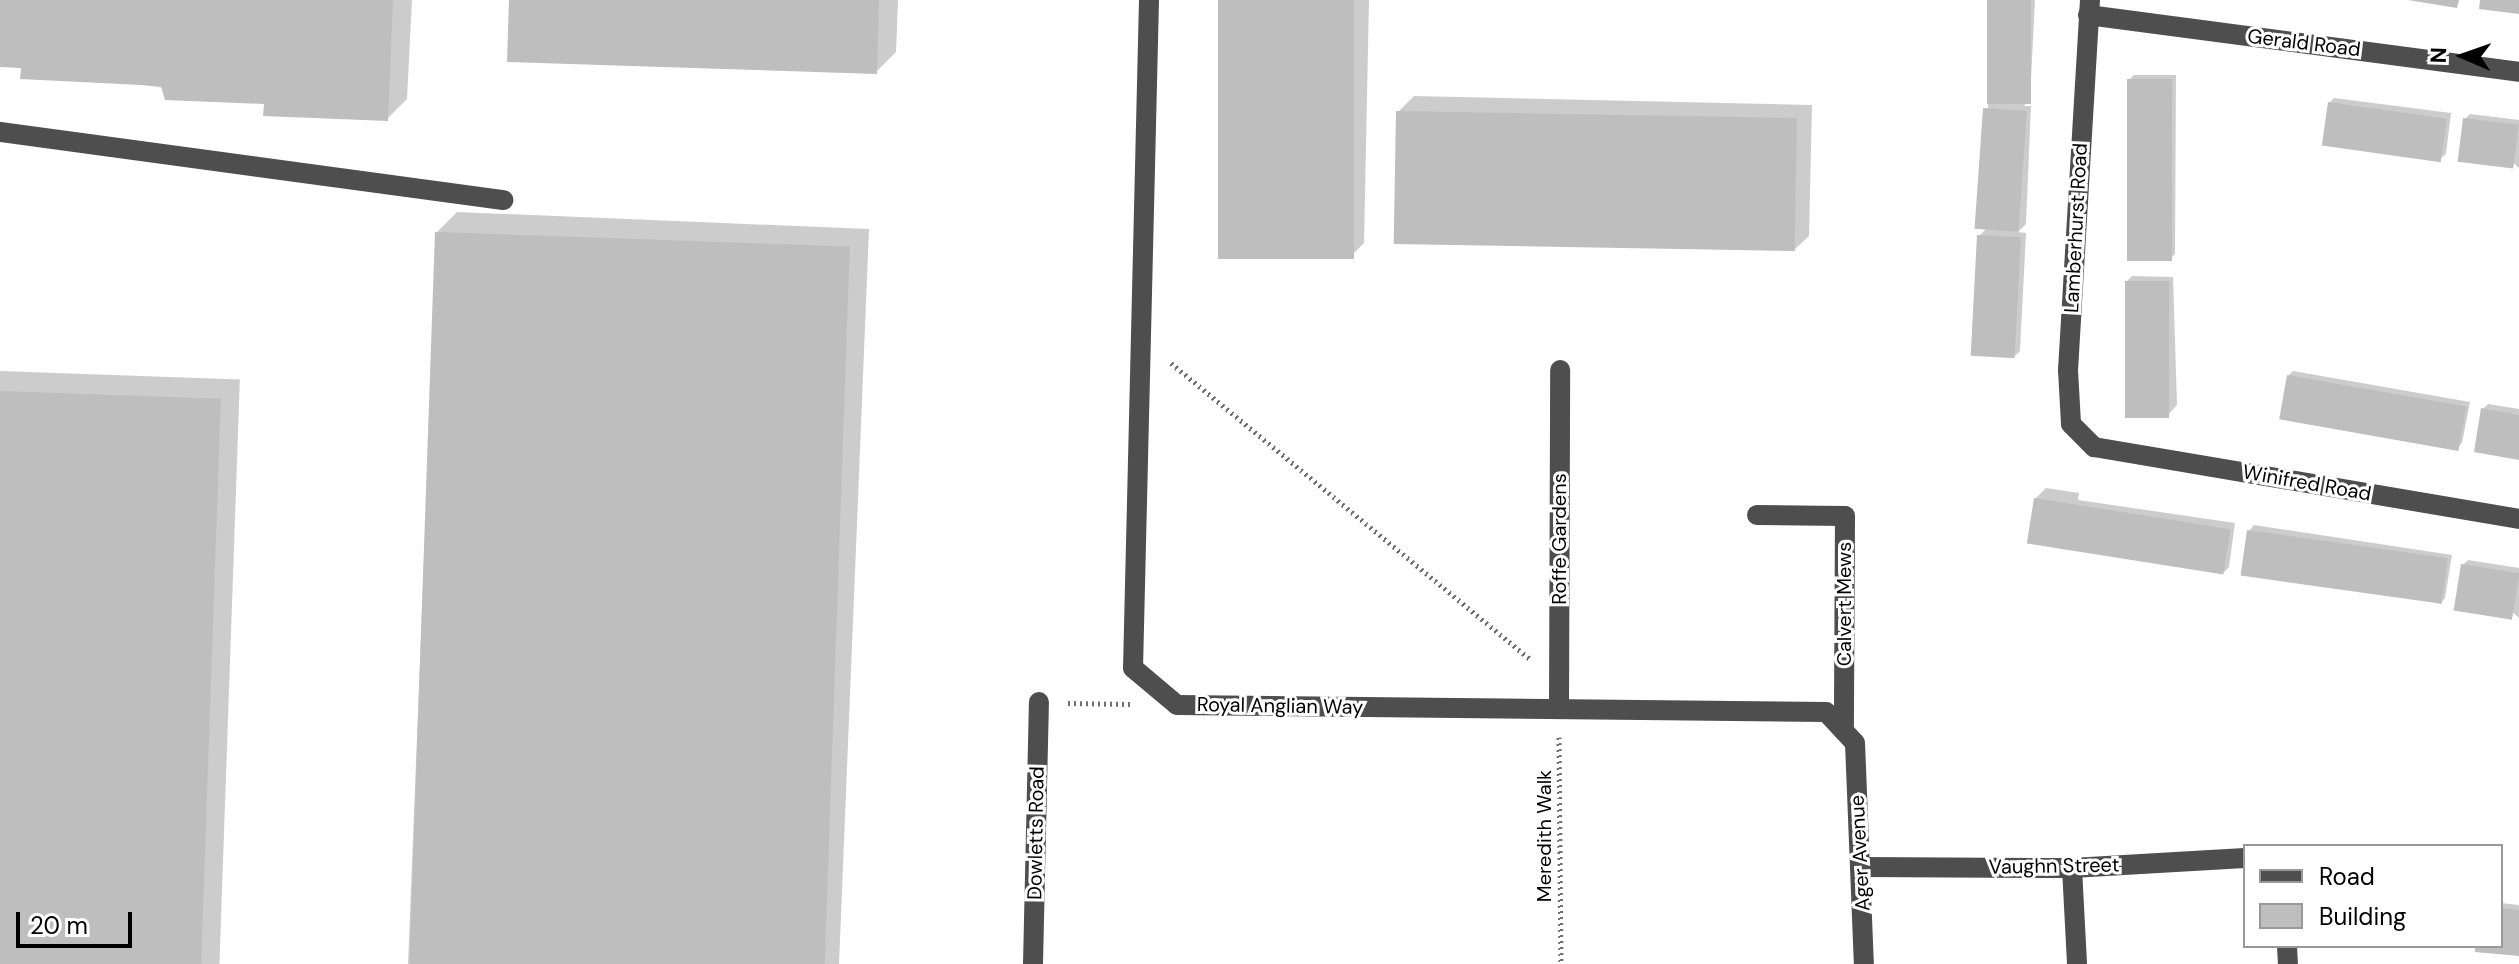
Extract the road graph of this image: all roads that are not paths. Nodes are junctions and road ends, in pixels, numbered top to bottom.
1 (1149, 0) edge
2 (2089, 8) edge
3 (2519, 72) edge
4 (0, 132) edge
5 (503, 200) dead end
6 (1560, 370) dead end
7 (2094, 447) joint
8 (1757, 515) dead end
9 (2519, 519) edge
10 (1039, 702) road end
11 (1559, 709) junction
12 (1850, 737) junction
13 (2243, 858) edge
14 (1862, 867) junction
15 (2072, 868) junction
16 (1033, 964) edge
17 (1864, 964) edge
18 (2077, 964) edge

1 - 11 street, Royal Anglian Way
2 - 3 street, Gerald Road
2 - 7 street, Lamberhurst Road
4 - 5 street
6 - 11 street, Roffe Gardens
7 - 9 street, Winifred Road
8 - 12 street, Calvert Mews
10 - 16 street, Dowletts Road
11 - 12 street, Royal Anglian Way
12 - 14 street, Ager Avenue
13 - 15 street, Vaughn Street
14 - 15 street, Vaughn Street
14 - 17 street, Ager Avenue
15 - 18 street

